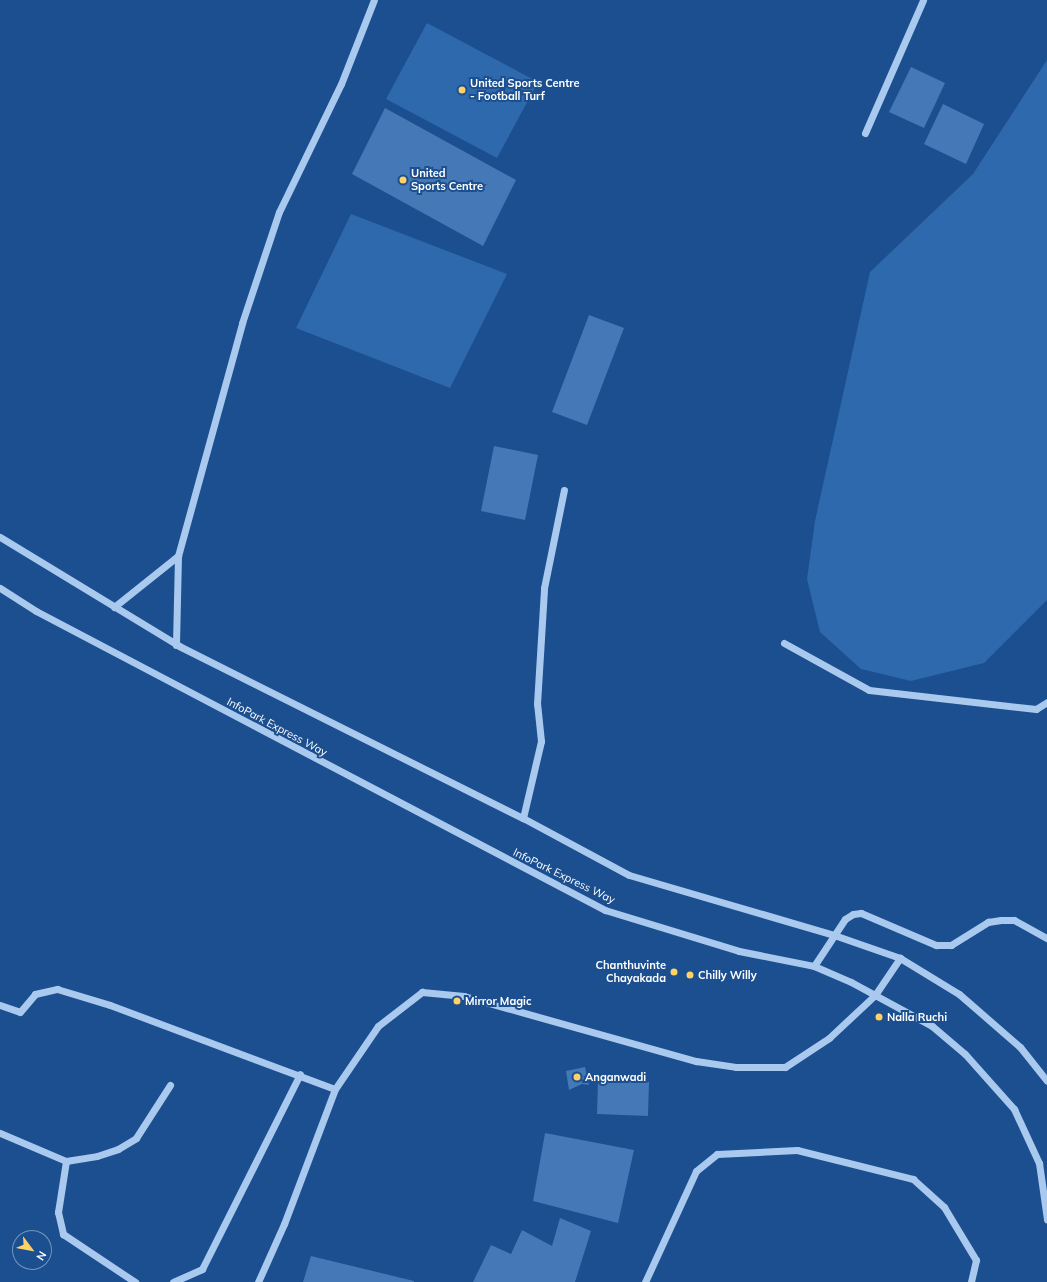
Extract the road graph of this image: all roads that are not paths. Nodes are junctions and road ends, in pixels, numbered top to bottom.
1 (374, 0) edge
2 (924, 0) edge
3 (866, 133) dead end
4 (564, 490) dead end
5 (0, 537) edge
6 (178, 556) junction
7 (0, 588) edge
8 (114, 607) junction
9 (784, 643) dead end
10 (176, 644) junction
11 (1047, 702) edge
12 (523, 818) junction
13 (834, 935) junction
14 (1047, 938) edge
15 (900, 958) junction
16 (814, 966) junction
17 (875, 995) junction
18 (0, 1005) edge
19 (300, 1074) junction
20 (1047, 1081) edge
21 (170, 1085) dead end
22 (335, 1089) junction
23 (0, 1133) edge
24 (66, 1161) junction
25 (1047, 1219) edge
26 (135, 1282) edge
27 (173, 1282) edge
28 (258, 1282) edge
29 (645, 1282) edge
30 (971, 1282) edge

1 - 6 street
2 - 3 street
4 - 12 street
5 - 8 street
6 - 8 street
6 - 10 street
7 - 16 street, InfoPark Express Way
8 - 10 street
9 - 11 street
10 - 12 street
12 - 13 street
13 - 14 street
13 - 15 street
13 - 16 street
15 - 17 street
15 - 20 street
16 - 17 street, InfoPark Express Way
17 - 22 street
17 - 25 street, InfoPark Express Way
18 - 19 street
19 - 22 street
19 - 27 street
21 - 24 street
22 - 28 street
23 - 24 street
24 - 26 street
29 - 30 street

